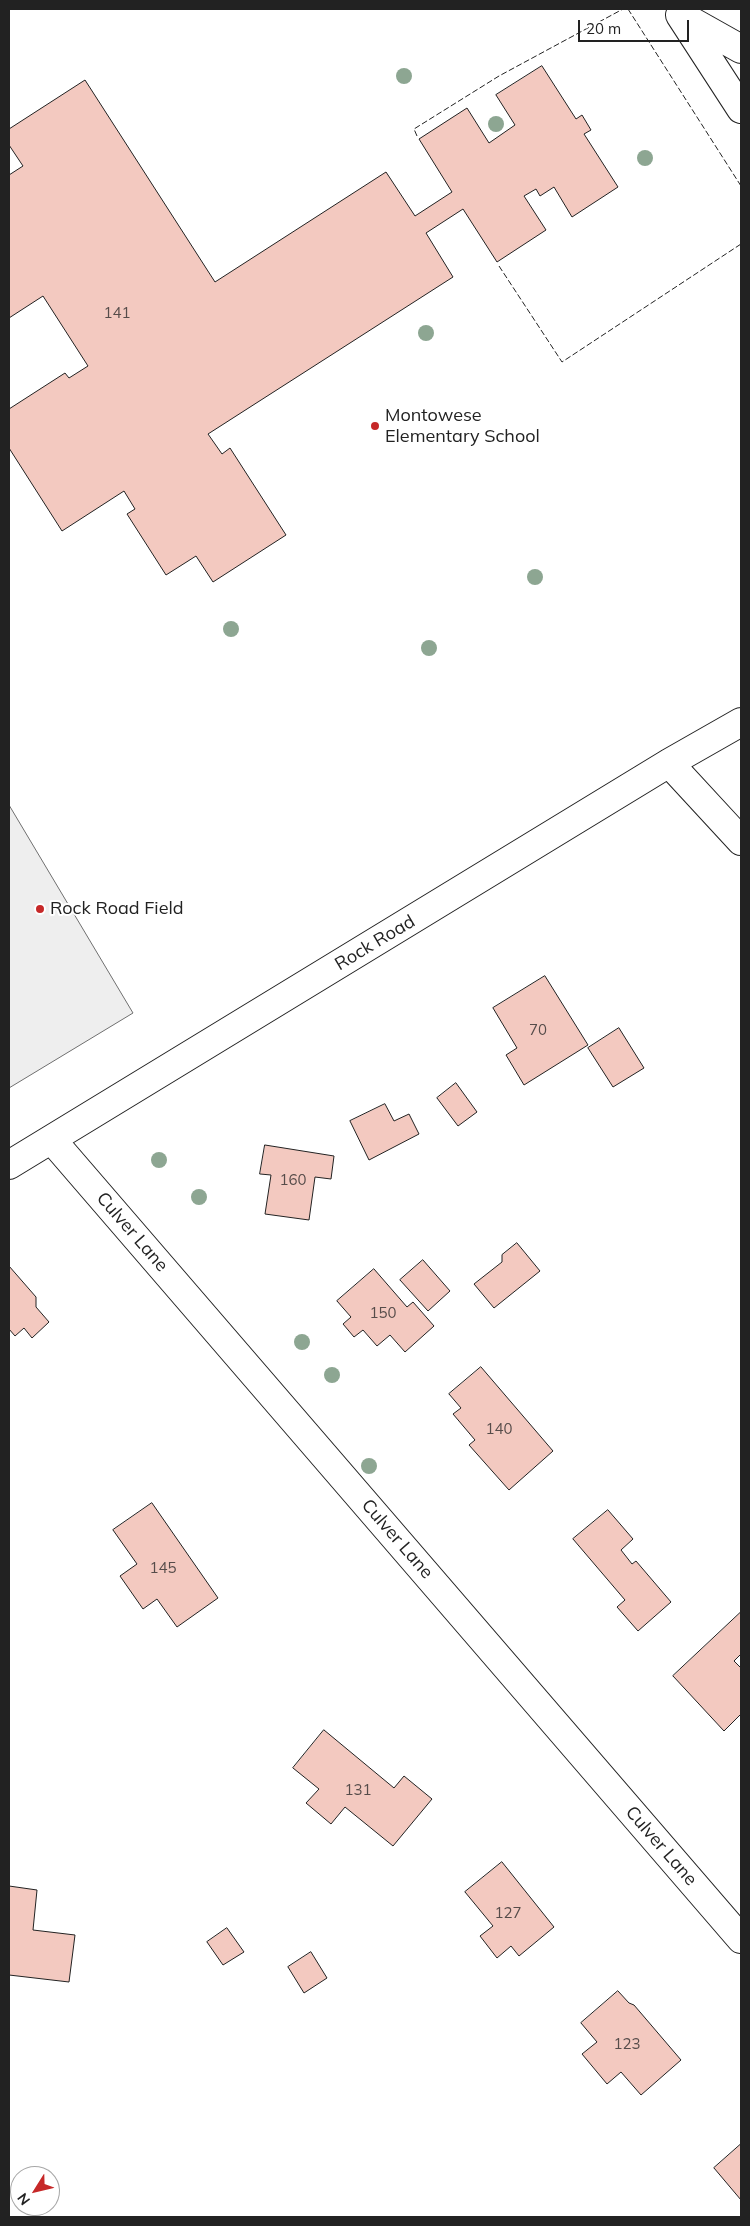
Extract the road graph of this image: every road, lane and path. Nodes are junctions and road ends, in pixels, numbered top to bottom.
1 (678, 12) edge
2 (741, 49) edge
3 (741, 109) edge
4 (741, 722) edge
5 (669, 763) junction
6 (741, 841) edge
7 (52, 1140) junction
8 (9, 1165) edge
9 (741, 1939) edge

1 - 2 street
1 - 3 street
4 - 5 street, Rock Road
5 - 6 street
5 - 7 street, Rock Road
7 - 8 street, Rock Road
7 - 9 street, Culver Lane

